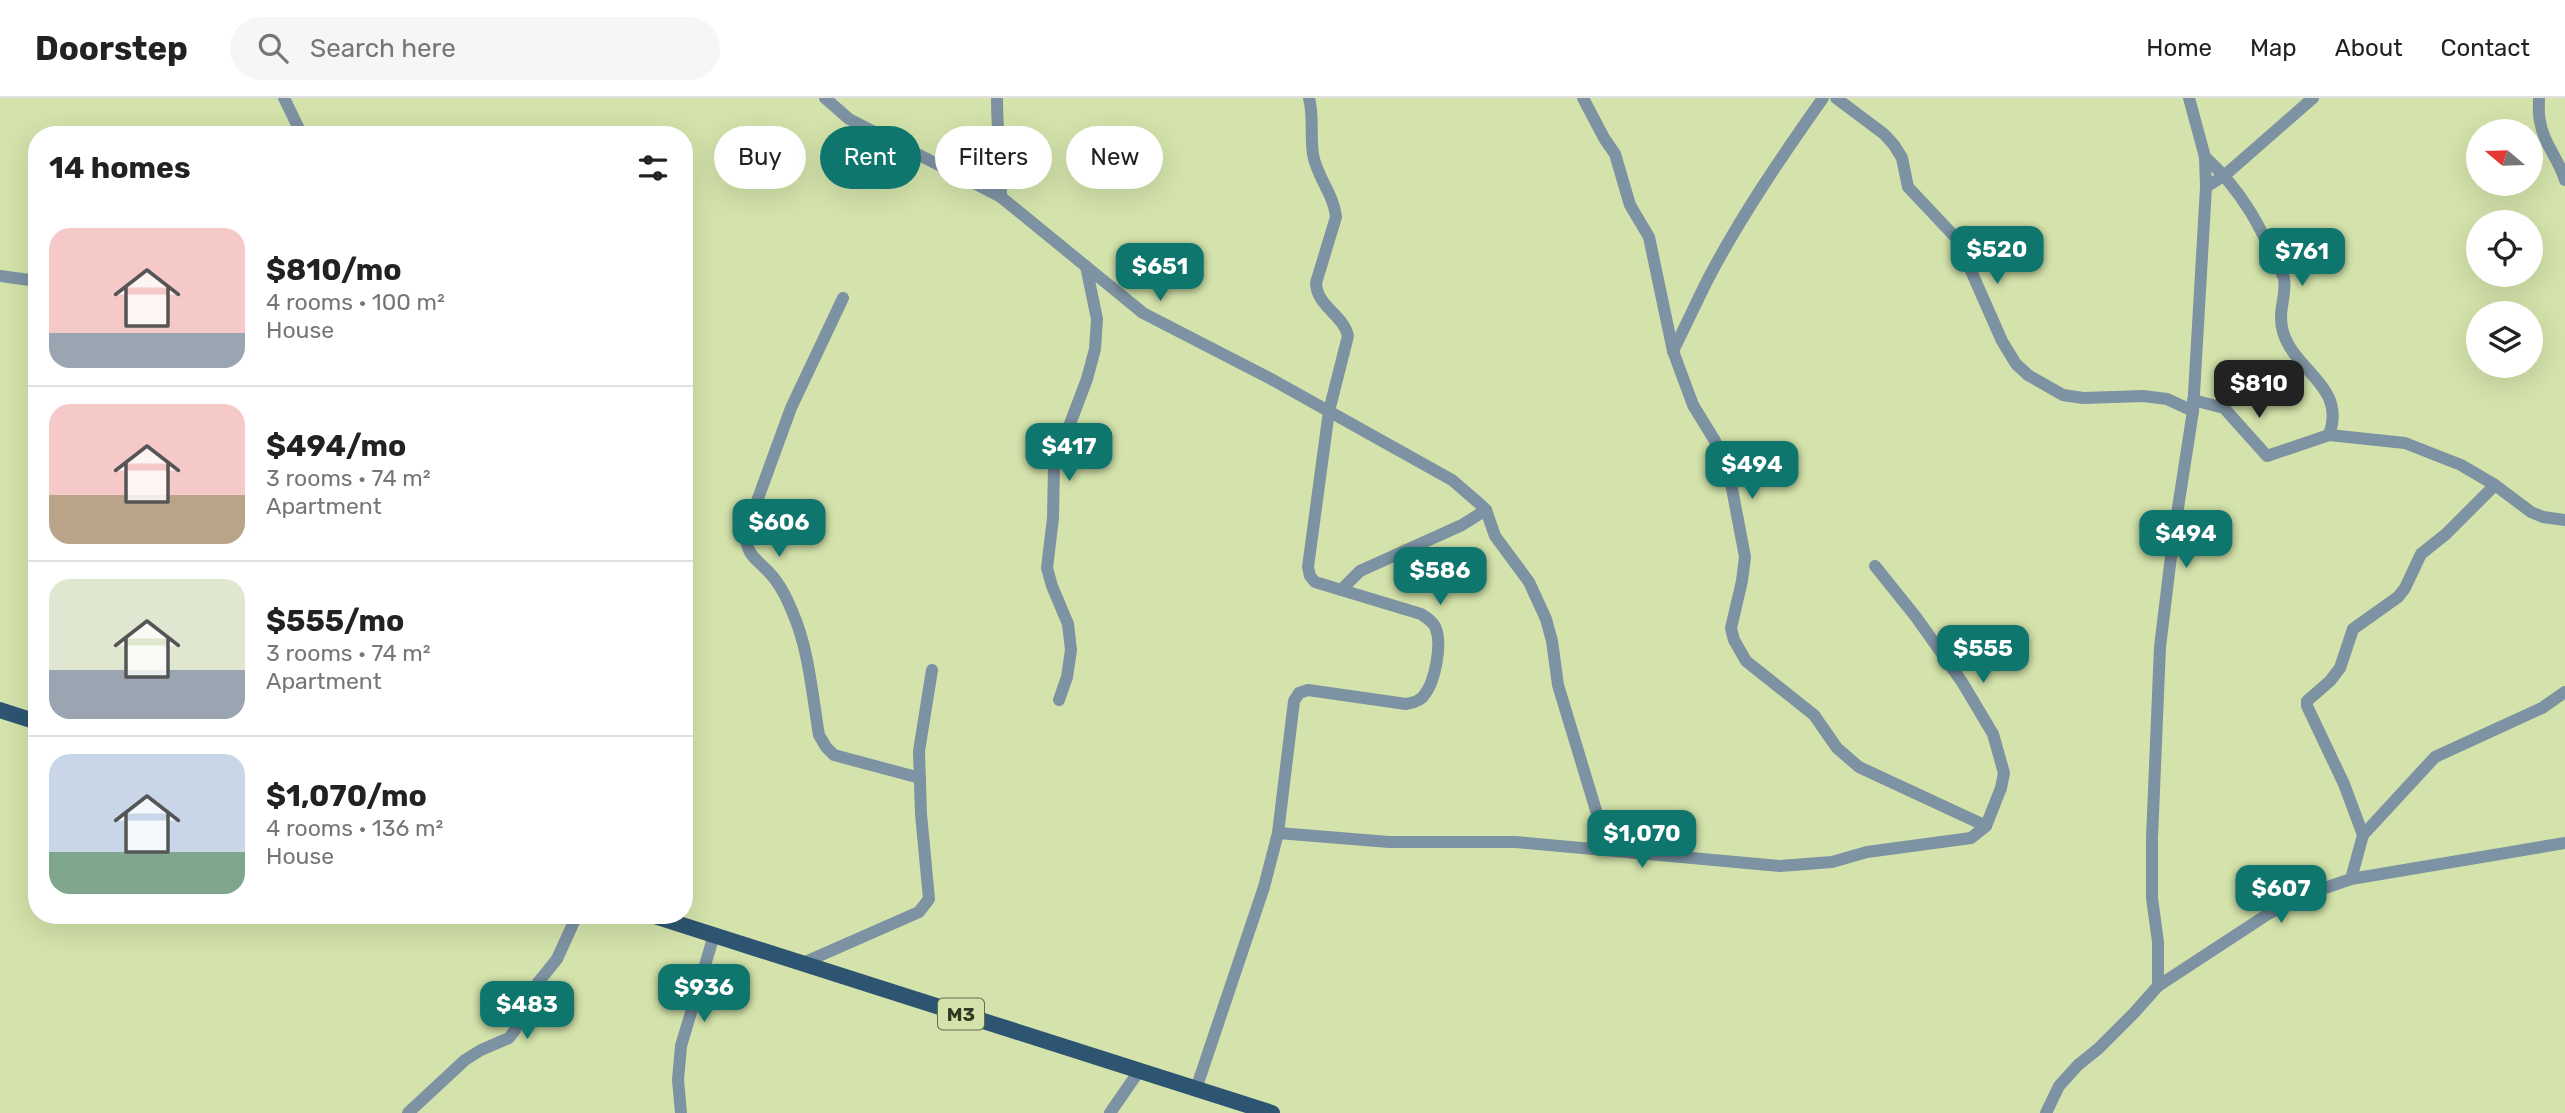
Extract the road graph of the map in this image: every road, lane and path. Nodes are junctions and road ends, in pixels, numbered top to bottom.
1 (284, 98) edge
2 (825, 98) edge
3 (997, 98) edge
4 (1309, 98) edge
5 (1583, 98) edge
6 (1823, 98) edge
7 (1836, 98) edge
8 (2189, 98) edge
9 (2313, 98) edge
10 (2539, 98) edge
11 (298, 126) edge
12 (2204, 157) junction
13 (2225, 175) junction
14 (2565, 180) edge
15 (2206, 187) junction
16 (1001, 197) junction
17 (1086, 266) junction
18 (0, 276) edge
19 (28, 280) edge
20 (843, 298) dead end
21 (1673, 351) junction
22 (2193, 406) junction
23 (1329, 411) junction
24 (2329, 435) junction
25 (2495, 485) junction
26 (1486, 510) junction
27 (2565, 520) edge
28 (1875, 566) dead end
29 (1341, 590) junction
30 (932, 670) dead end
31 (2565, 692) edge
32 (1059, 700) dead end
33 (0, 710) edge
34 (28, 719) edge
35 (920, 778) junction
36 (1986, 826) junction
37 (1278, 833) junction
38 (2363, 835) junction
39 (2565, 843) edge
40 (1608, 850) junction
41 (2351, 879) junction
42 (573, 924) edge
43 (679, 924) edge
44 (714, 935) junction
45 (803, 963) junction
46 (2158, 986) junction
47 (1139, 1071) junction
48 (1196, 1089) junction
49 (408, 1113) edge
50 (681, 1113) edge
51 (1110, 1113) edge
52 (1272, 1113) edge
53 (2046, 1113) edge

1 - 11 street
2 - 16 street
3 - 16 street
4 - 23 street
5 - 21 street
6 - 21 street
7 - 22 street
8 - 12 street
9 - 13 street
10 - 14 street
12 - 13 street
12 - 15 street
13 - 15 street
13 - 24 street
15 - 22 street
16 - 17 street
17 - 23 street
17 - 32 street
18 - 19 street
20 - 35 street
21 - 36 street
22 - 24 street
22 - 46 street
23 - 26 street
23 - 29 street
24 - 25 street
25 - 27 street
25 - 38 street
26 - 29 street
26 - 40 street
28 - 36 street
29 - 37 street
30 - 35 street
31 - 38 street
33 - 34 main road
35 - 45 street
36 - 40 street
37 - 40 street
37 - 48 street
38 - 41 street
39 - 41 street
41 - 46 street
42 - 49 street
43 - 44 main road, M3
44 - 45 main road, M3
44 - 50 street
45 - 47 main road, M3
46 - 53 street
47 - 48 main road, M3
47 - 51 street
48 - 52 main road, M3

